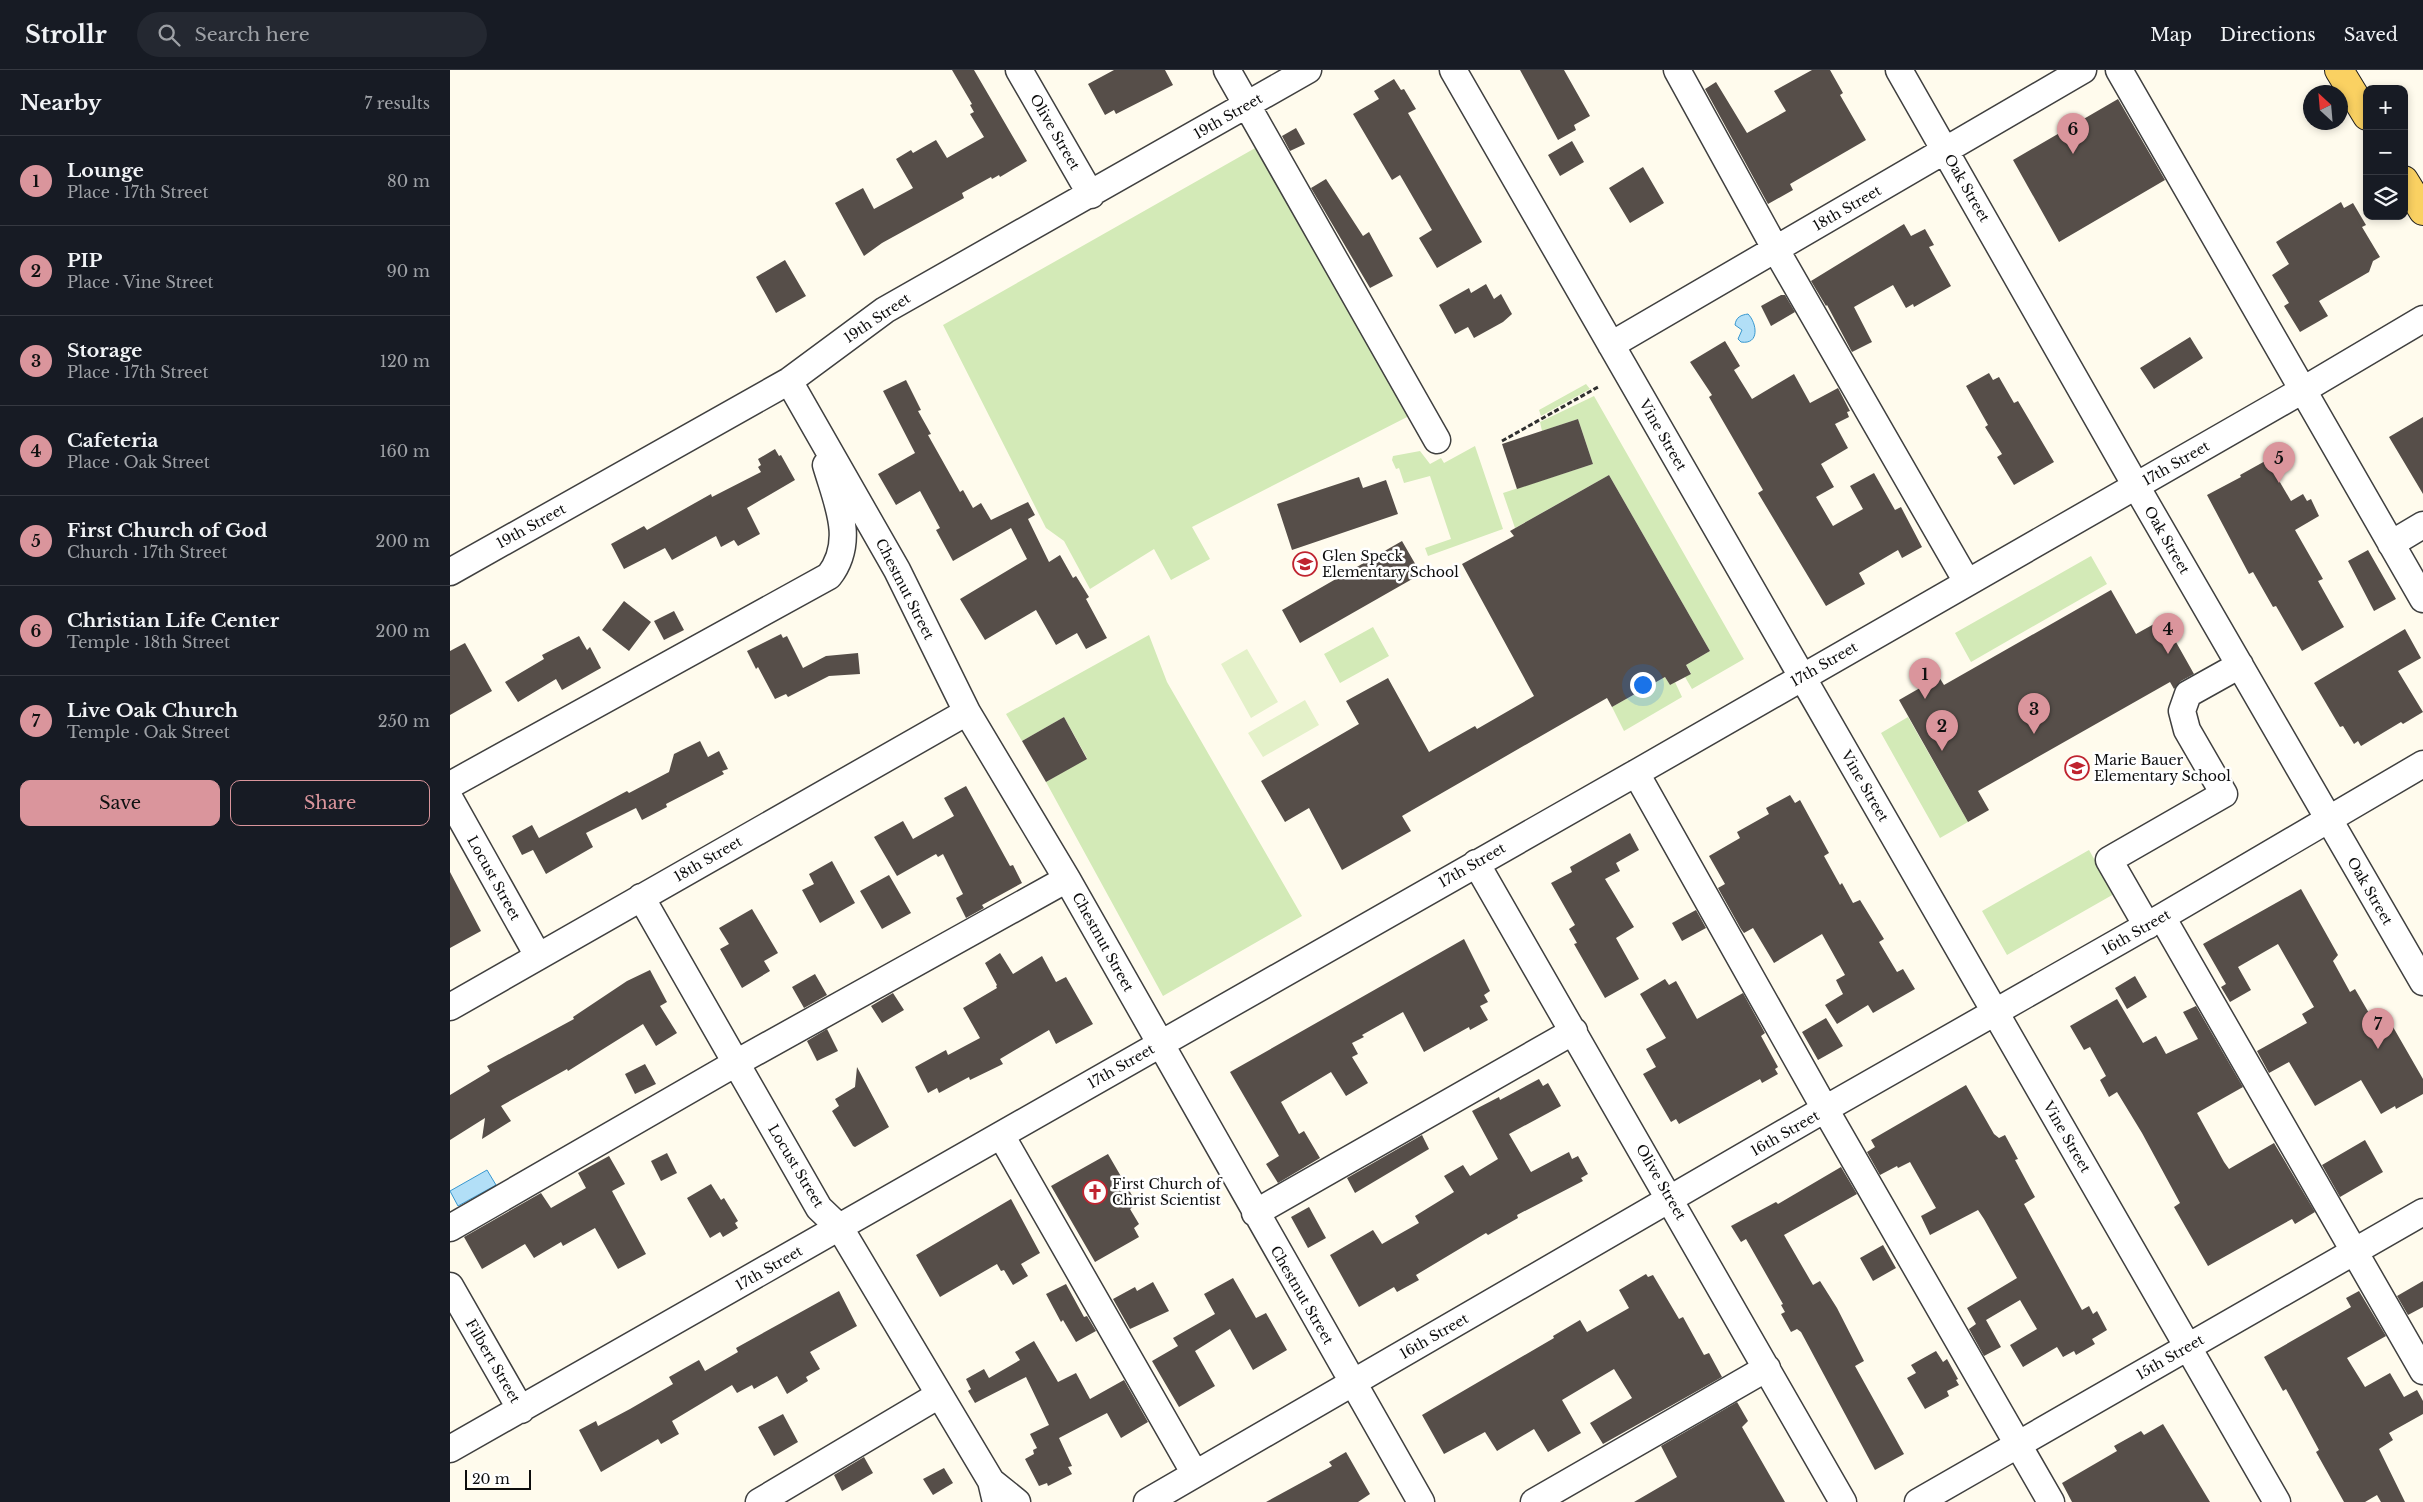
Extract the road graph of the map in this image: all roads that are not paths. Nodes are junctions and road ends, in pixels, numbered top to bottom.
1 (1019, 70) edge
2 (1228, 70) edge
3 (1308, 70) edge
4 (1453, 70) edge
5 (1676, 70) edge
6 (1899, 70) edge
7 (2083, 70) edge
8 (2119, 70) edge
9 (2339, 70) edge
10 (1248, 105) junction
11 (2363, 109) edge
12 (1946, 151) junction
13 (2408, 187) edge
14 (1091, 195) junction
15 (2423, 211) edge
16 (1776, 250) junction
17 (2423, 319) edge
18 (1611, 345) junction
19 (789, 381) junction
20 (2303, 390) junction
21 (818, 433) junction
22 (1437, 440) dead end
23 (2136, 486) junction
24 (2423, 525) edge
25 (2391, 544) junction
26 (450, 572) edge
27 (1967, 582) junction
28 (2423, 599) edge
29 (2240, 665) junction
30 (1803, 677) junction
31 (967, 712) junction
32 (2423, 764) edge
33 (1636, 773) junction
34 (450, 785) edge
35 (450, 799) edge
36 (2329, 820) junction
37 (1476, 863) junction
38 (1067, 880) junction
39 (640, 897) junction
40 (2154, 922) junction
41 (538, 956) junction
42 (2423, 982) edge
43 (450, 1007) edge
44 (1995, 1012) junction
45 (1574, 1031) junction
46 (1160, 1044) junction
47 (736, 1063) junction
48 (1825, 1109) junction
49 (1001, 1135) junction
50 (1670, 1199) junction
51 (2423, 1212) edge
52 (1255, 1213) junction
53 (450, 1228) edge
54 (840, 1228) junction
55 (2354, 1252) junction
56 (450, 1286) edge
57 (2187, 1347) junction
58 (1767, 1368) junction
59 (2423, 1371) edge
60 (1352, 1383) junction
61 (939, 1396) junction
62 (521, 1410) junction
63 (2018, 1444) junction
64 (450, 1449) edge
65 (1195, 1474) junction
66 (994, 1491) edge
67 (759, 1502) edge
68 (1017, 1502) edge
69 (1147, 1502) edge
70 (1421, 1502) edge
71 (1534, 1502) edge
72 (1843, 1502) edge
73 (1918, 1502) edge
74 (2051, 1502) edge
75 (2277, 1502) edge

1 - 14 street, Olive Street
2 - 10 street
3 - 10 street, 19th Street
4 - 18 street, Vine Street
5 - 16 street
6 - 12 street, Oak Street
7 - 12 street, 18th Street
8 - 20 street
9 - 11 main road
10 - 14 street, 19th Street
10 - 22 street
12 - 16 street, 18th Street
12 - 23 street, Oak Street
13 - 15 main road
14 - 19 street, 19th Street
16 - 18 street, 18th Street
16 - 27 street
17 - 20 street, 17th Street
18 - 30 street, Vine Street
19 - 21 street, Chestnut Street
19 - 26 street, 19th Street
20 - 23 street, 17th Street
20 - 25 street
21 - 31 street, Chestnut Street
21 - 34 street
23 - 27 street, 17th Street
23 - 29 street, Oak Street
24 - 25 street
25 - 28 street
27 - 30 street, 17th Street
29 - 36 street, Oak Street
29 - 40 street
30 - 33 street, 17th Street
30 - 44 street, Vine Street
31 - 38 street, Chestnut Street
31 - 39 street, 18th Street
32 - 36 street, 16th Street
33 - 37 street, 17th Street
33 - 48 street
35 - 41 street, Locust Street
36 - 40 street, 16th Street
36 - 42 street, Oak Street
37 - 45 street, Olive Street
37 - 46 street, 17th Street
38 - 46 street, Chestnut Street
38 - 47 street
39 - 41 street, 18th Street
39 - 47 street, Locust Street
40 - 44 street, 16th Street
40 - 55 street
41 - 43 street, 18th Street
44 - 48 street, 16th Street
44 - 57 street, Vine Street
45 - 50 street, Olive Street
45 - 52 street
46 - 49 street, 17th Street
46 - 52 street, Chestnut Street
47 - 53 street
47 - 54 street, Locust Street
48 - 50 street, 16th Street
48 - 63 street
49 - 54 street, 17th Street
49 - 65 street
50 - 58 street, Olive Street
50 - 60 street, 16th Street
51 - 55 street, 15th Street
52 - 60 street, Chestnut Street
54 - 61 street, Locust Street
54 - 62 street, 17th Street
55 - 57 street, 15th Street
55 - 59 street
56 - 62 street, Filbert Street
57 - 63 street, 15th Street
57 - 75 street, Vine Street
58 - 71 street
58 - 72 street, Olive Street
60 - 65 street, 16th Street
60 - 70 street, Chestnut Street
61 - 66 street, Locust Street
61 - 67 street
62 - 64 street, 17th Street
63 - 73 street, 15th Street
63 - 74 street
65 - 69 street, 16th Street
66 - 68 street, Locust Street

